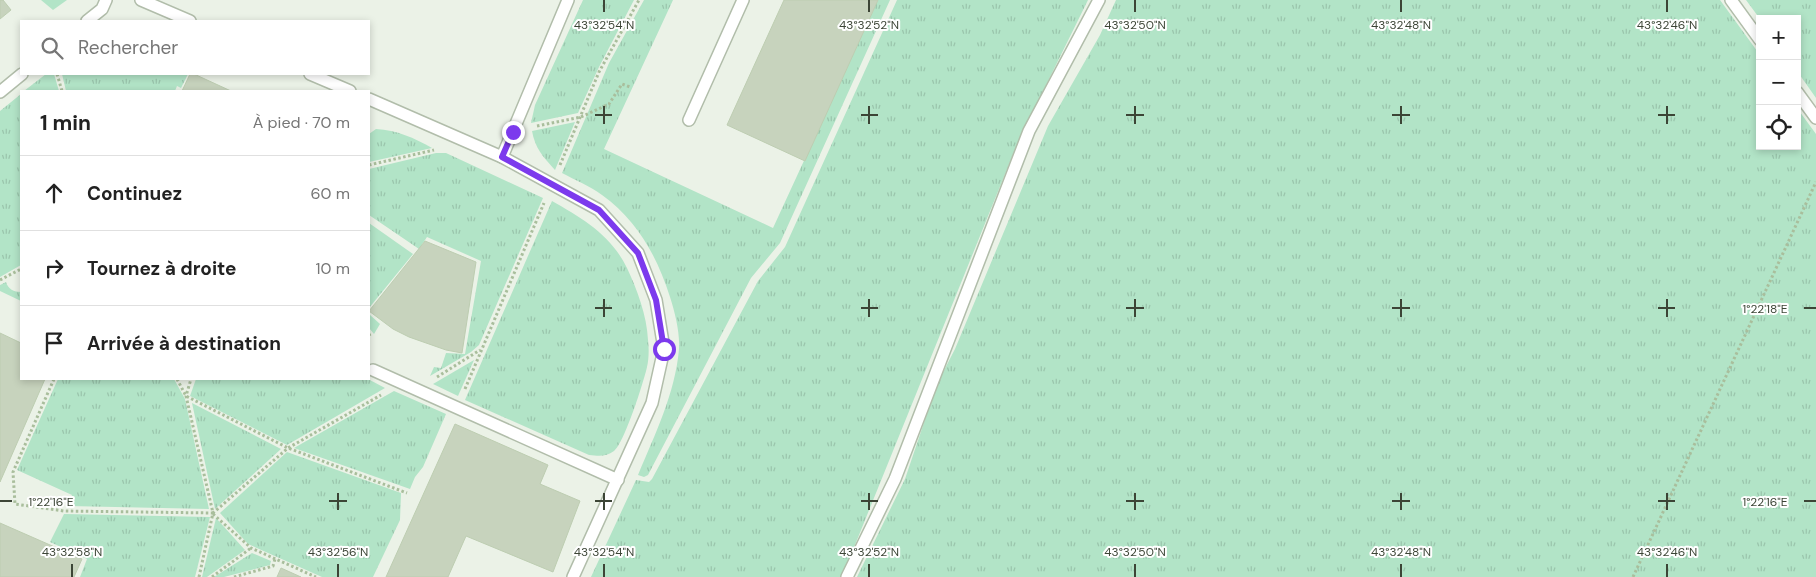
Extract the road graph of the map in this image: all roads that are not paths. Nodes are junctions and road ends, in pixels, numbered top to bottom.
1 (106, 0) edge
2 (141, 0) edge
3 (568, 0) edge
4 (743, 0) edge
5 (1099, 0) edge
6 (1730, 0) edge
7 (88, 20) edge
8 (188, 20) edge
9 (1756, 35) edge
10 (21, 75) edge
11 (312, 75) edge
12 (348, 90) edge
13 (0, 92) edge
14 (1801, 97) edge
15 (370, 99) edge
16 (1816, 118) edge
17 (689, 120) dead end
18 (502, 157) junction
19 (373, 370) dead end
20 (618, 480) junction
21 (573, 577) edge
22 (847, 577) edge

1 - 7 lane
2 - 8 lane
3 - 18 lane
4 - 17 lane
5 - 22 lane
6 - 9 lane
10 - 13 lane
11 - 12 lane
14 - 16 lane
15 - 18 lane
18 - 20 lane
19 - 20 lane
20 - 21 lane

